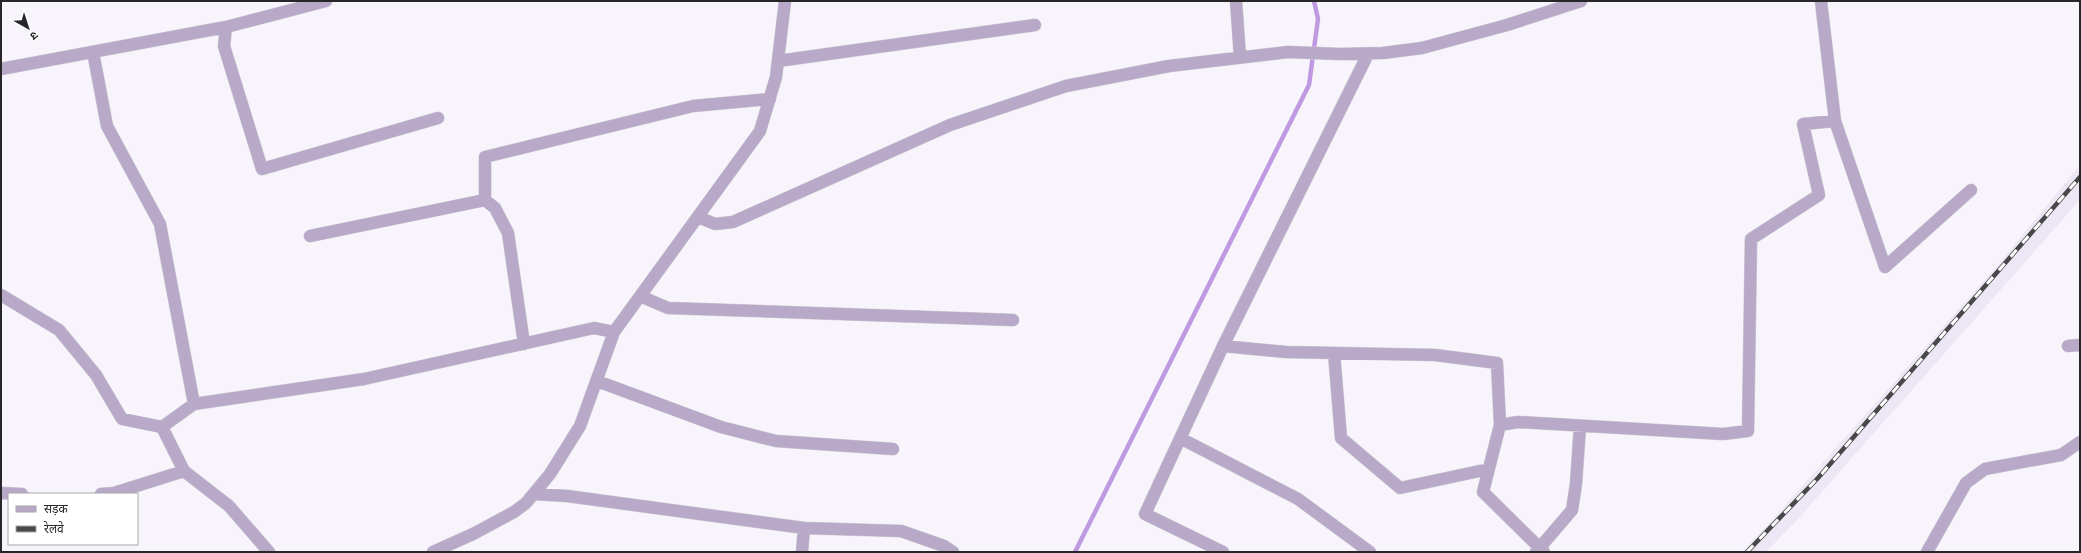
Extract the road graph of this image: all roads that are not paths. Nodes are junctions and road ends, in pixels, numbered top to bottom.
1 (326, 1) edge
2 (785, 1) edge
3 (1236, 1) edge
4 (1581, 1) edge
5 (1821, 1) edge
6 (1035, 25) dead end
7 (226, 27) junction
8 (93, 52) junction
9 (1368, 54) junction
10 (1240, 57) junction
11 (778, 61) junction
12 (1, 69) edge
13 (770, 99) junction
14 (438, 118) dead end
15 (1835, 121) junction
16 (1971, 190) dead end
17 (485, 200) junction
18 (698, 217) junction
19 (310, 236) dead end
20 (1, 295) edge
21 (640, 296) junction
22 (1013, 320) dead end
23 (614, 332) junction
24 (524, 344) junction
25 (1223, 346) junction
26 (1334, 353) junction
27 (597, 381) junction
28 (194, 404) junction
29 (1500, 425) junction
30 (1580, 426) junction
31 (162, 427) junction
32 (1180, 438) junction
33 (2080, 442) edge
34 (893, 449) dead end
35 (1489, 469) junction
36 (184, 471) junction
37 (108, 493) edge
38 (534, 494) junction
39 (804, 528) junction
40 (926, 546) edge
41 (1540, 551) edge
42 (269, 552) edge
43 (432, 552) edge
44 (802, 552) edge
45 (953, 552) edge
46 (1223, 552) edge
47 (1370, 552) edge
48 (1927, 552) edge

1 - 7 street
2 - 11 street
3 - 10 street
4 - 9 street
5 - 15 street
6 - 11 street
7 - 8 street
7 - 14 street
8 - 12 street
8 - 28 street
9 - 10 street
9 - 25 street
10 - 18 street
11 - 13 street
13 - 17 street
13 - 18 street
15 - 16 street
15 - 30 street
17 - 19 street
17 - 24 street
18 - 21 street
20 - 31 street
21 - 22 street
21 - 23 street
23 - 24 street
23 - 27 street
24 - 28 street
25 - 26 street
25 - 32 street
26 - 29 street
26 - 35 street
27 - 34 street
27 - 38 street
28 - 31 street
29 - 30 street
29 - 35 street
30 - 41 street
31 - 36 street
32 - 46 street
32 - 47 street
33 - 48 street
35 - 41 street
36 - 37 street
36 - 42 street
38 - 39 street
38 - 43 street
39 - 40 street
39 - 44 street
40 - 45 street

